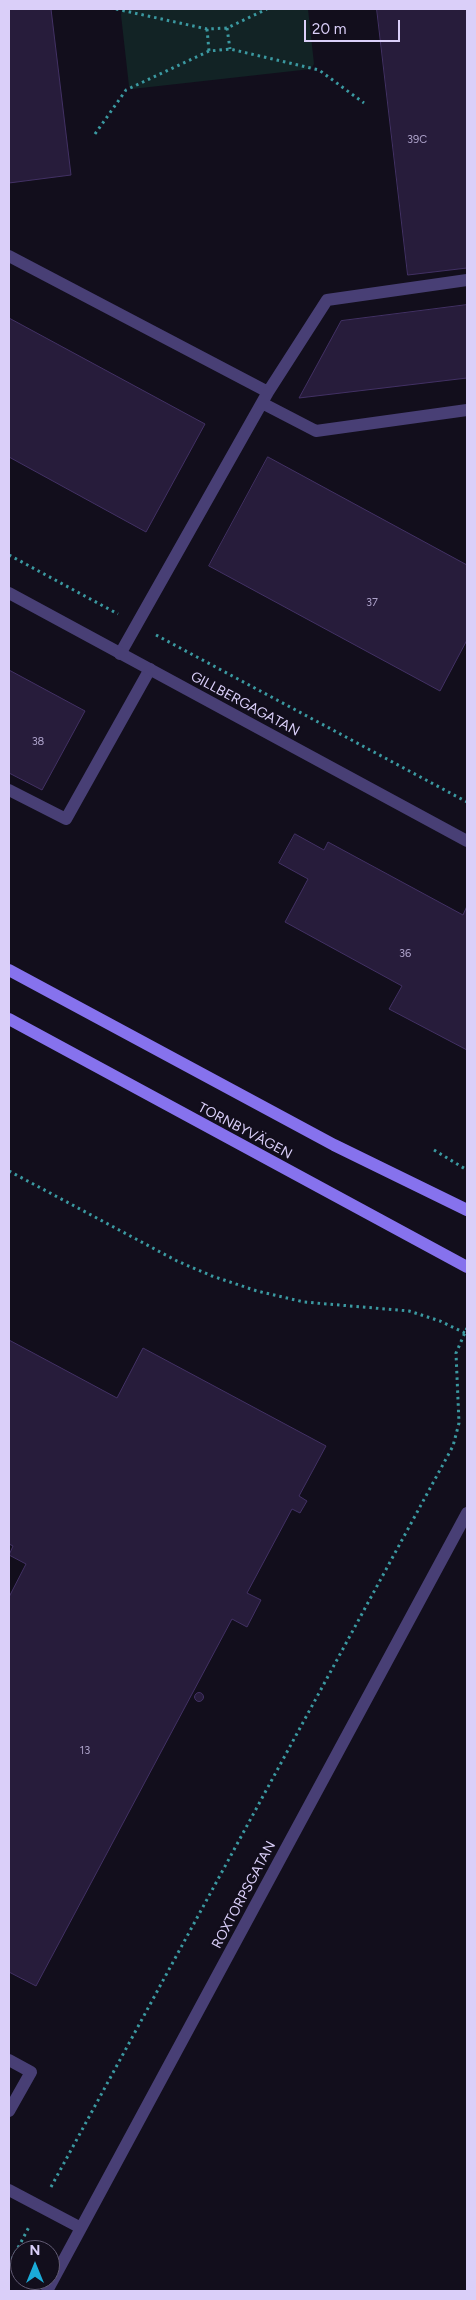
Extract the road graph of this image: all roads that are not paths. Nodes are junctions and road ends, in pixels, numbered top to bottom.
1 (9, 256) edge
2 (467, 280) edge
3 (268, 392) junction
4 (262, 403) junction
5 (467, 410) edge
6 (9, 593) edge
7 (120, 654) junction
8 (150, 669) junction
9 (9, 790) edge
10 (467, 841) edge
11 (9, 970) edge
12 (9, 1019) edge
13 (467, 1210) edge
14 (467, 1267) edge
15 (467, 1513) edge
16 (9, 2060) edge
17 (9, 2112) edge
18 (9, 2190) edge
19 (81, 2228) junction
20 (47, 2291) edge

1 - 3 street
2 - 3 street
3 - 4 street
4 - 5 street
4 - 7 street
6 - 7 street, GILLBERGAGATAN
7 - 8 street, GILLBERGAGATAN
8 - 9 street
8 - 10 street, GILLBERGAGATAN
11 - 13 main road
12 - 14 main road, TORNBYVÄGEN
15 - 19 street, ROXTORPSGATAN
16 - 17 street
18 - 19 street
19 - 20 street, ROXTORPSGATAN

